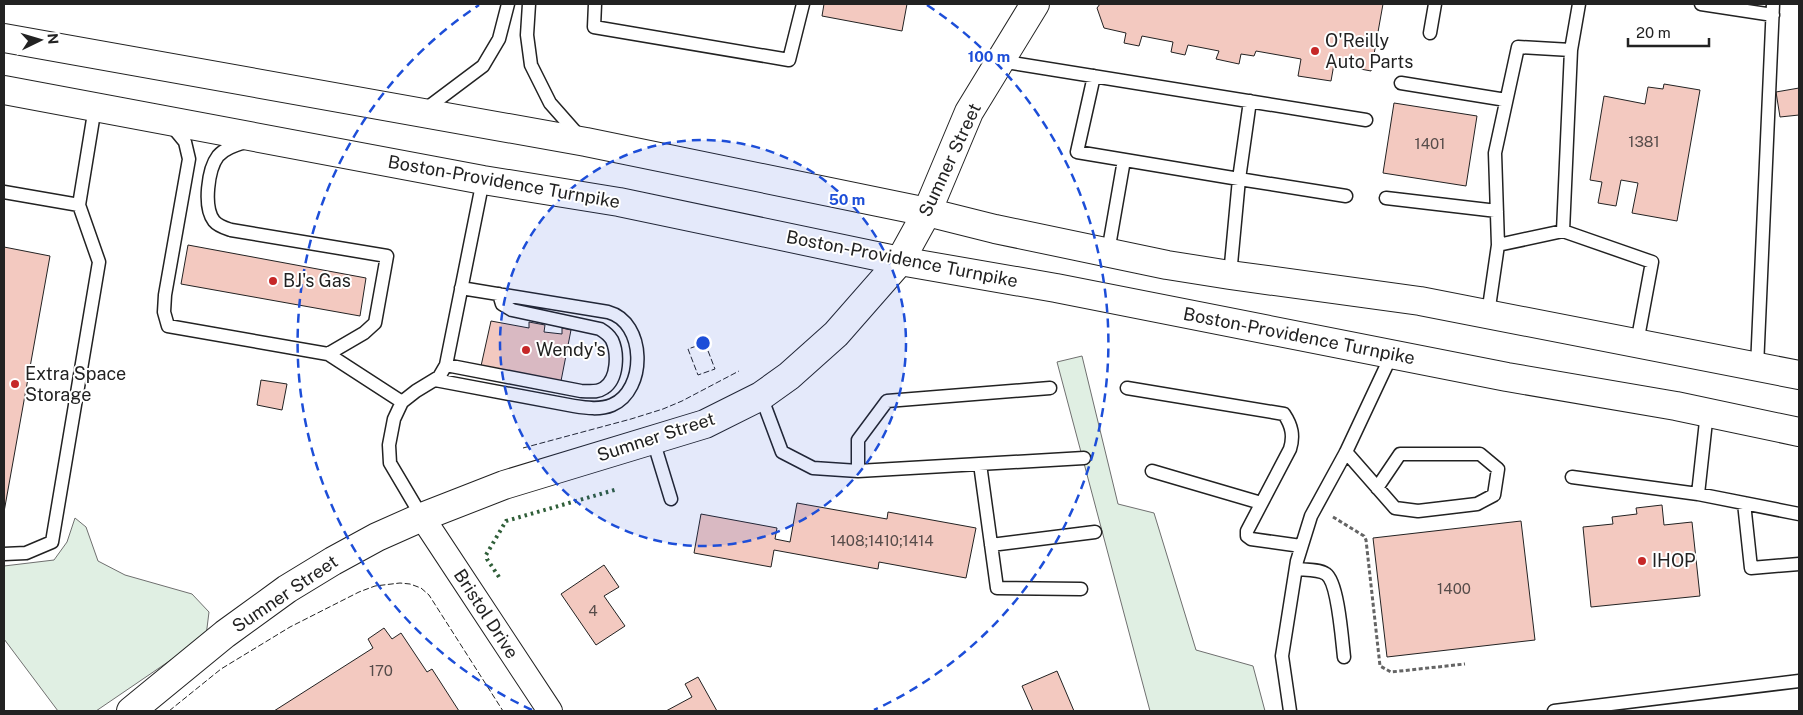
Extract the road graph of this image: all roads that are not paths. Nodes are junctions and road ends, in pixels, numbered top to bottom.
1 (508, 4) edge
2 (529, 4) edge
3 (595, 4) edge
4 (802, 4) edge
5 (1035, 4) edge
6 (1435, 4) edge
7 (1579, 4) edge
8 (1701, 4) edge
9 (1773, 9) edge
10 (1430, 33) dead end
11 (4, 38) edge
12 (1571, 50) junction
13 (1000, 61) junction
14 (1094, 76) junction
15 (1401, 83) dead end
16 (4, 90) edge
17 (1506, 100) junction
18 (1250, 101) junction
19 (96, 107) junction
20 (421, 112) junction
21 (163, 119) junction
22 (1366, 120) dead end
23 (264, 137) junction
24 (586, 142) junction
25 (1124, 160) junction
26 (483, 180) junction
27 (1239, 180) junction
28 (4, 192) edge
29 (1346, 196) dead end
30 (1386, 198) dead end
31 (79, 205) junction
32 (1497, 211) junction
33 (927, 212) junction
34 (1562, 230) junction
35 (1498, 245) junction
36 (1108, 252) junction
37 (900, 261) junction
38 (1230, 276) junction
39 (461, 288) junction
40 (499, 294) junction
41 (1488, 314) junction
42 (1637, 343) junction
43 (328, 354) junction
44 (1392, 354) junction
45 (446, 364) junction
46 (1757, 367) junction
47 (1799, 375) edge
48 (435, 380) junction
49 (1050, 388) dead end
50 (1127, 388) dead end
51 (761, 396) junction
52 (402, 402) junction
53 (1707, 412) junction
54 (1799, 432) edge
55 (653, 440) junction
56 (1346, 452) junction
57 (1084, 458) dead end
58 (980, 464) junction
59 (858, 471) junction
60 (1152, 471) dead end
61 (1572, 477) dead end
62 (1377, 488) junction
63 (1698, 494) junction
64 (670, 499) dead end
65 (1261, 503) junction
66 (1744, 503) junction
67 (1799, 514) edge
68 (422, 517) junction
69 (1095, 532) dead end
70 (991, 545) junction
71 (1301, 546) junction
72 (4, 554) edge
73 (1799, 564) edge
74 (1296, 569) junction
75 (1081, 588) dead end
76 (1344, 657) dead end
77 (1799, 682) edge
78 (132, 711) edge
79 (550, 711) edge
80 (1290, 711) edge
81 (1554, 711) edge

1 - 20 lane
2 - 24 lane
3 - 4 lane
5 - 13 main road, Sumner Street
6 - 10 lane
7 - 12 lane
8 - 9 lane
9 - 46 lane
11 - 20 main road
12 - 17 lane
12 - 34 lane
13 - 14 lane
13 - 33 main road, Sumner Street
14 - 18 lane
14 - 25 lane
15 - 17 lane
16 - 19 main road, Boston-Providence Turnpike
17 - 32 lane
18 - 22 lane
18 - 27 lane
19 - 21 main road, Boston-Providence Turnpike
19 - 31 lane
20 - 24 main road
21 - 23 main road, Boston-Providence Turnpike
21 - 43 lane
23 - 26 main road, Boston-Providence Turnpike
23 - 43 lane
24 - 33 main road
25 - 27 lane
25 - 36 lane
26 - 37 main road, Boston-Providence Turnpike
26 - 39 lane
27 - 29 lane
27 - 38 lane
28 - 31 lane
30 - 32 lane
31 - 72 lane
32 - 35 lane
33 - 36 main road
33 - 37 main road, Sumner Street
34 - 35 lane
34 - 42 lane
35 - 41 lane
36 - 38 main road
37 - 44 main road, Boston-Providence Turnpike
37 - 51 main road, Sumner Street
38 - 41 main road
39 - 40 lane
39 - 45 lane
40 - 45 lane
40 - 48 lane
41 - 42 main road
42 - 46 main road
43 - 52 lane
44 - 53 main road, Boston-Providence Turnpike
44 - 56 lane
45 - 48 lane
46 - 47 main road
48 - 52 lane
49 - 59 lane
50 - 65 lane
51 - 55 main road, Sumner Street
51 - 59 lane
52 - 68 lane
53 - 54 main road, Boston-Providence Turnpike
53 - 63 lane
55 - 64 lane
55 - 68 main road, Sumner Street
56 - 62 lane
56 - 71 lane
57 - 58 lane
58 - 59 lane
58 - 70 lane
60 - 65 lane
61 - 63 lane
62 - 62 lane
63 - 66 lane
65 - 71 lane
66 - 67 lane
66 - 73 lane
68 - 78 main road, Sumner Street
68 - 79 street, Bristol Drive
69 - 70 lane
70 - 75 lane
71 - 74 lane
74 - 76 lane
74 - 80 lane
77 - 81 lane

